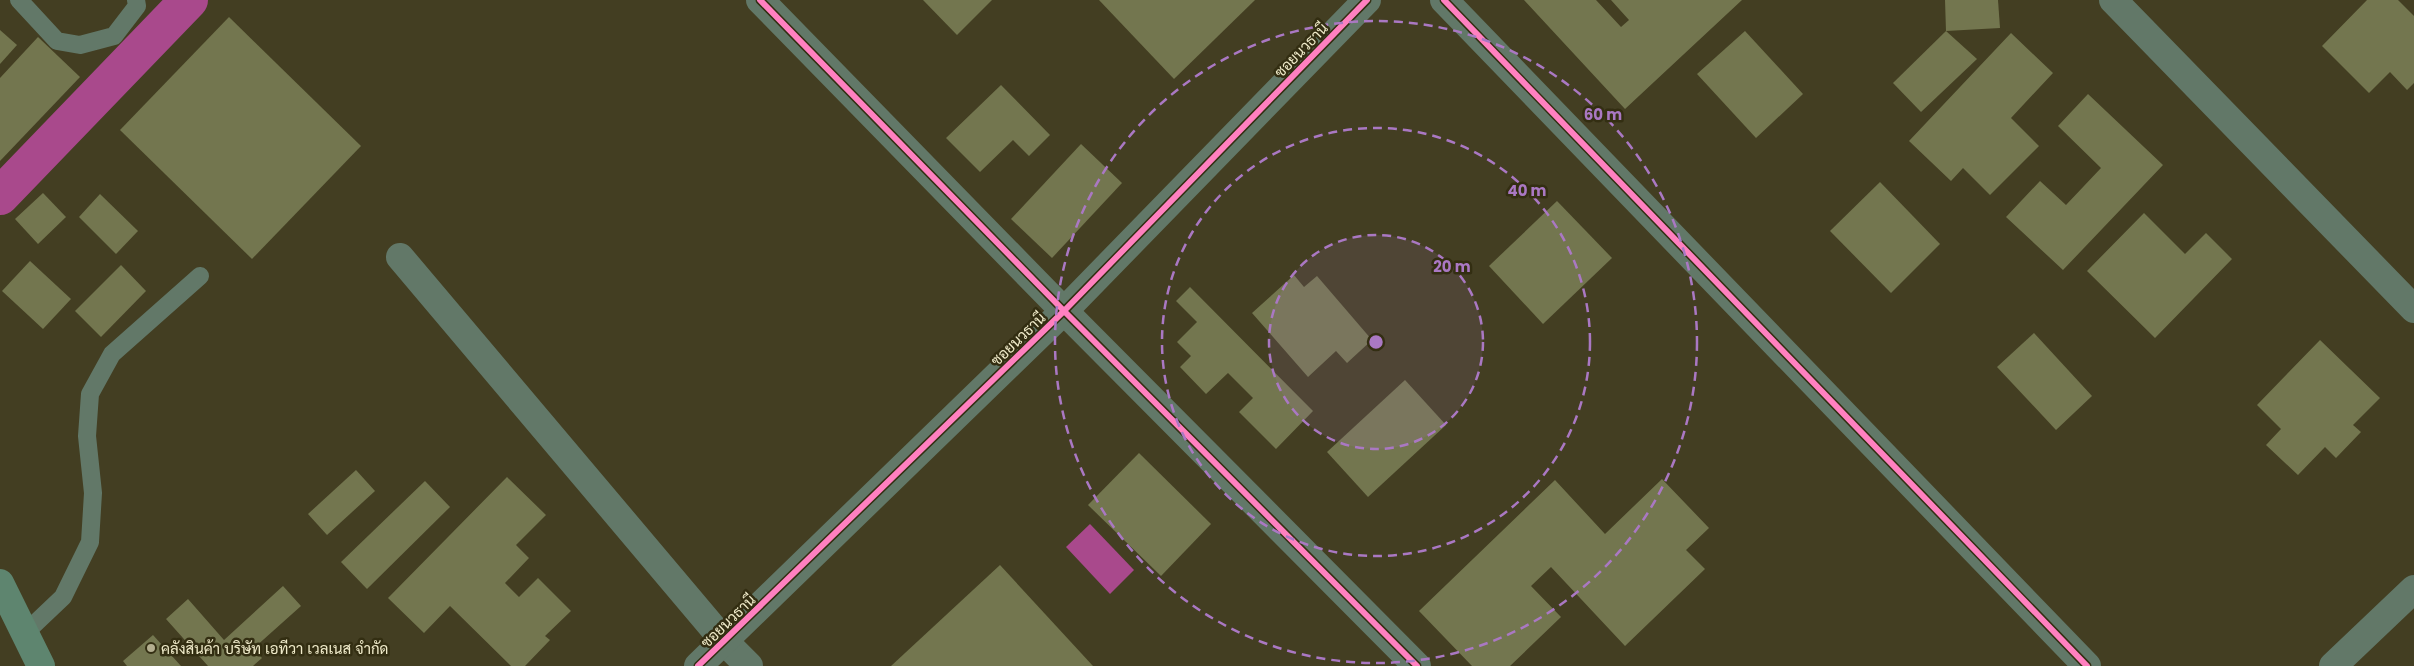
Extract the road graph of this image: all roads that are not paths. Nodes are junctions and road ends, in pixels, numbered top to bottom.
1 (19, 0) edge
2 (136, 0) edge
3 (760, 0) edge
4 (1368, 0) edge
5 (1444, 0) edge
6 (2113, 0) edge
7 (400, 257) dead end
8 (200, 276) dead end
9 (2414, 310) edge
10 (1064, 311) junction
11 (0, 583) edge
12 (2414, 589) edge
13 (24, 634) junction
14 (725, 642) junction
15 (41, 666) edge
16 (698, 666) edge
17 (749, 666) edge
18 (1417, 666) edge
19 (2087, 666) edge
20 (2333, 666) edge

1 - 2 lane
3 - 10 street
4 - 10 street, ซอยนวธานี
5 - 19 street
6 - 9 street
7 - 14 street
8 - 13 lane
10 - 14 street, ซอยนวธานี
10 - 18 street
11 - 13 main road
12 - 20 street
13 - 15 main road
14 - 16 street, ซอยนวธานี
14 - 17 street

